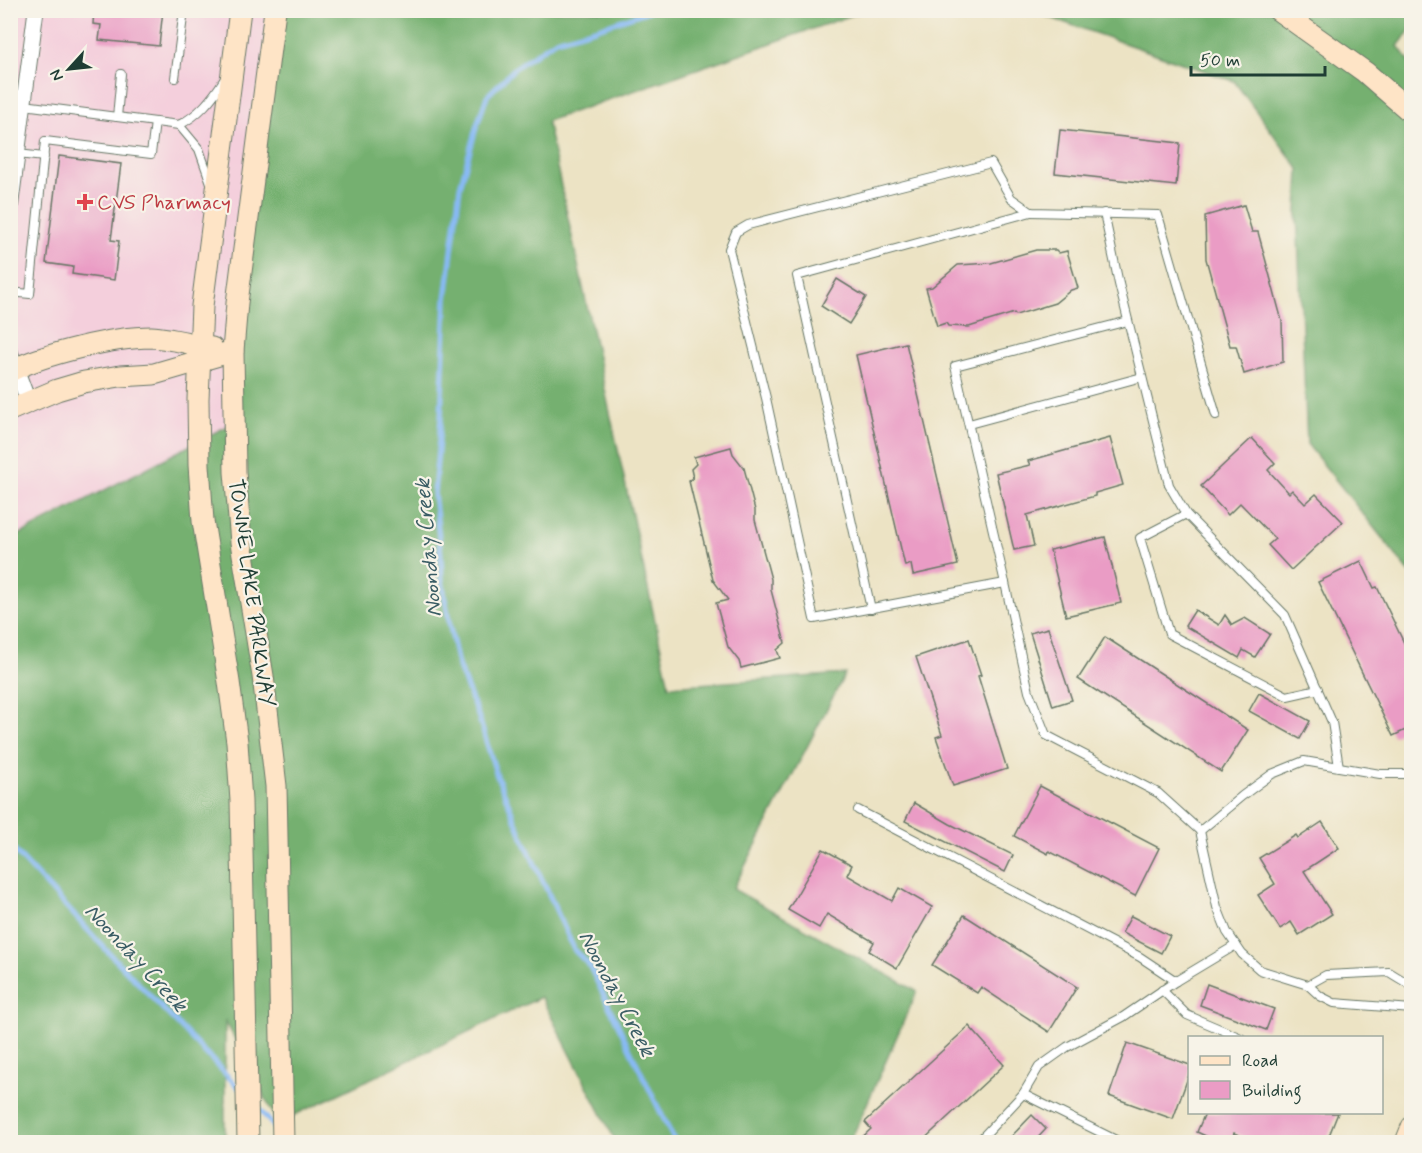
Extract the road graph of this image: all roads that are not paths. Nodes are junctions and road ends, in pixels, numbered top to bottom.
1 (36, 10) edge
2 (184, 10) edge
3 (240, 10) edge
4 (275, 10) edge
5 (1278, 10) edge
6 (232, 67) junction
7 (121, 74) dead end
8 (175, 78) dead end
9 (24, 105) junction
10 (1412, 113) edge
11 (117, 117) junction
12 (155, 122) junction
13 (179, 125) junction
14 (18, 154) junction
15 (44, 157) junction
16 (215, 195) junction
17 (10, 209) edge
18 (1031, 212) junction
19 (1104, 213) junction
20 (10, 292) edge
21 (1128, 321) junction
22 (233, 351) junction
23 (199, 353) junction
24 (12, 364) edge
25 (1142, 377) junction
26 (19, 406) edge
27 (1216, 415) dead end
28 (969, 424) junction
29 (1186, 514) junction
30 (1005, 583) junction
31 (871, 609) junction
32 (1318, 689) junction
33 (1339, 767) junction
34 (1412, 774) edge
35 (858, 810) dead end
36 (1200, 831) junction
37 (1236, 945) junction
38 (1176, 981) junction
39 (1308, 985) junction
40 (1412, 986) edge
41 (1162, 990) junction
42 (1412, 1008) edge
43 (1236, 1036) edge
44 (1023, 1094) junction
45 (1412, 1127) edge
46 (248, 1143) edge
47 (283, 1143) edge
48 (978, 1143) edge
49 (1120, 1143) edge
50 (1406, 1143) edge

1 - 9 street
2 - 8 lane
3 - 6 main road, TOWNE LAKE PARKWAY
4 - 22 main road, TOWNE LAKE PARKWAY
5 - 10 main road
6 - 13 lane
6 - 16 main road, TOWNE LAKE PARKWAY
7 - 11 lane
9 - 11 lane
9 - 14 street
11 - 12 lane
12 - 13 lane
12 - 15 lane
13 - 16 lane
14 - 15 lane
14 - 17 street
15 - 20 lane
16 - 23 main road, TOWNE LAKE PARKWAY
18 - 19 lane
18 - 31 lane
18 - 31 lane
19 - 21 lane
19 - 27 lane
21 - 25 lane
21 - 28 lane
22 - 23 main road
22 - 47 main road, TOWNE LAKE PARKWAY
23 - 24 main road
23 - 26 main road
23 - 46 main road, TOWNE LAKE PARKWAY
24 - 26 street
25 - 28 lane
25 - 29 lane
28 - 30 lane
29 - 32 lane
29 - 32 lane
30 - 31 lane
30 - 36 lane
32 - 33 lane
33 - 34 lane
33 - 36 lane
35 - 38 lane
36 - 37 lane
37 - 38 lane
37 - 39 lane
38 - 41 lane
39 - 40 lane
39 - 42 lane
41 - 43 lane
41 - 44 lane
44 - 48 lane
44 - 49 lane
45 - 50 main road

